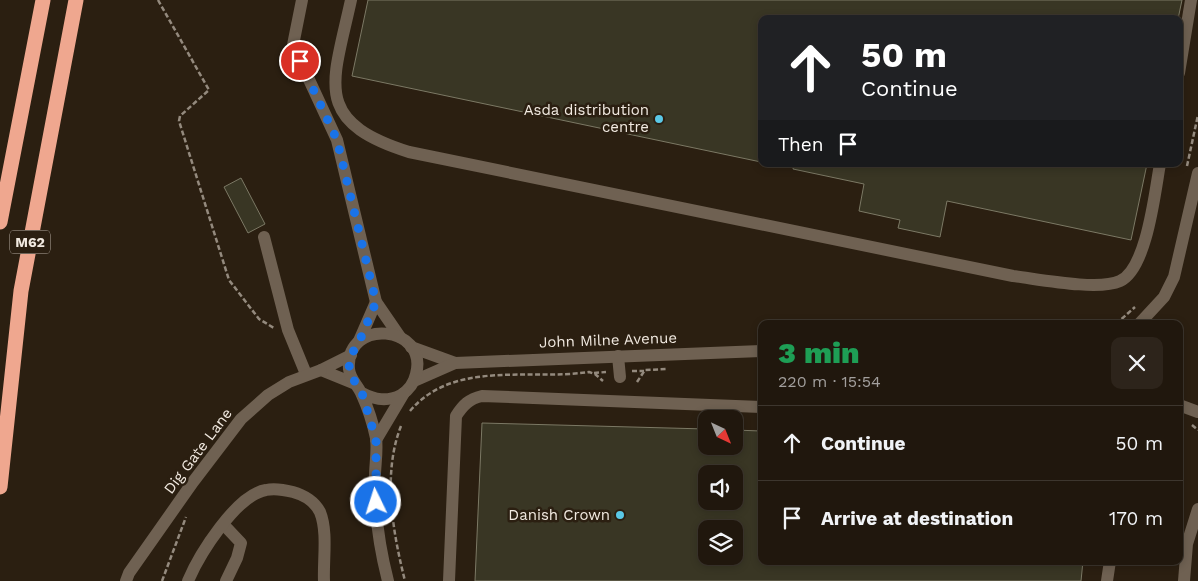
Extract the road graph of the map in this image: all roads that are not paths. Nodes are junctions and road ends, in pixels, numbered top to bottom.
1 (43, 0) edge
2 (76, 0) edge
3 (302, 0) edge
4 (351, 0) edge
5 (1191, 0) edge
6 (1183, 49) edge
7 (1159, 167) edge
8 (1192, 171) edge
9 (0, 222) edge
10 (264, 237) dead end
11 (376, 302) junction
12 (1143, 320) edge
13 (401, 337) junction
14 (359, 342) junction
15 (411, 347) junction
16 (758, 351) edge
17 (351, 355) junction
18 (618, 356) junction
19 (455, 363) junction
20 (322, 370) junction
21 (306, 374) junction
22 (620, 377) dead end
23 (414, 381) junction
24 (358, 388) junction
25 (404, 393) junction
26 (1183, 406) edge
27 (758, 407) edge
28 (1198, 412) edge
29 (376, 440) junction
30 (0, 487) edge
31 (1198, 509) edge
32 (224, 525) junction
33 (1109, 565) edge
34 (126, 581) edge
35 (188, 581) edge
36 (226, 581) edge
37 (324, 581) edge
38 (388, 581) edge
39 (448, 581) edge
40 (1107, 581) edge
41 (1184, 581) edge

1 - 9 highway, M62
2 - 30 highway, M62
3 - 11 street
4 - 7 street
5 - 6 street
8 - 12 street
10 - 21 street
11 - 13 street
11 - 14 street
13 - 14 street
13 - 15 street
14 - 17 street
15 - 19 street, John Milne Avenue
15 - 23 street
16 - 18 street, John Milne Avenue
17 - 20 street, Dig Gate Lane
17 - 24 street
18 - 19 street, John Milne Avenue
18 - 22 street
19 - 23 street, John Milne Avenue
20 - 21 street, Dig Gate Lane
20 - 24 street
21 - 34 street, Dig Gate Lane
23 - 25 street
24 - 25 street
24 - 29 street
25 - 29 street
26 - 28 street
27 - 39 street
29 - 38 street
31 - 41 street
32 - 35 street
32 - 36 street
32 - 37 street
33 - 40 street

